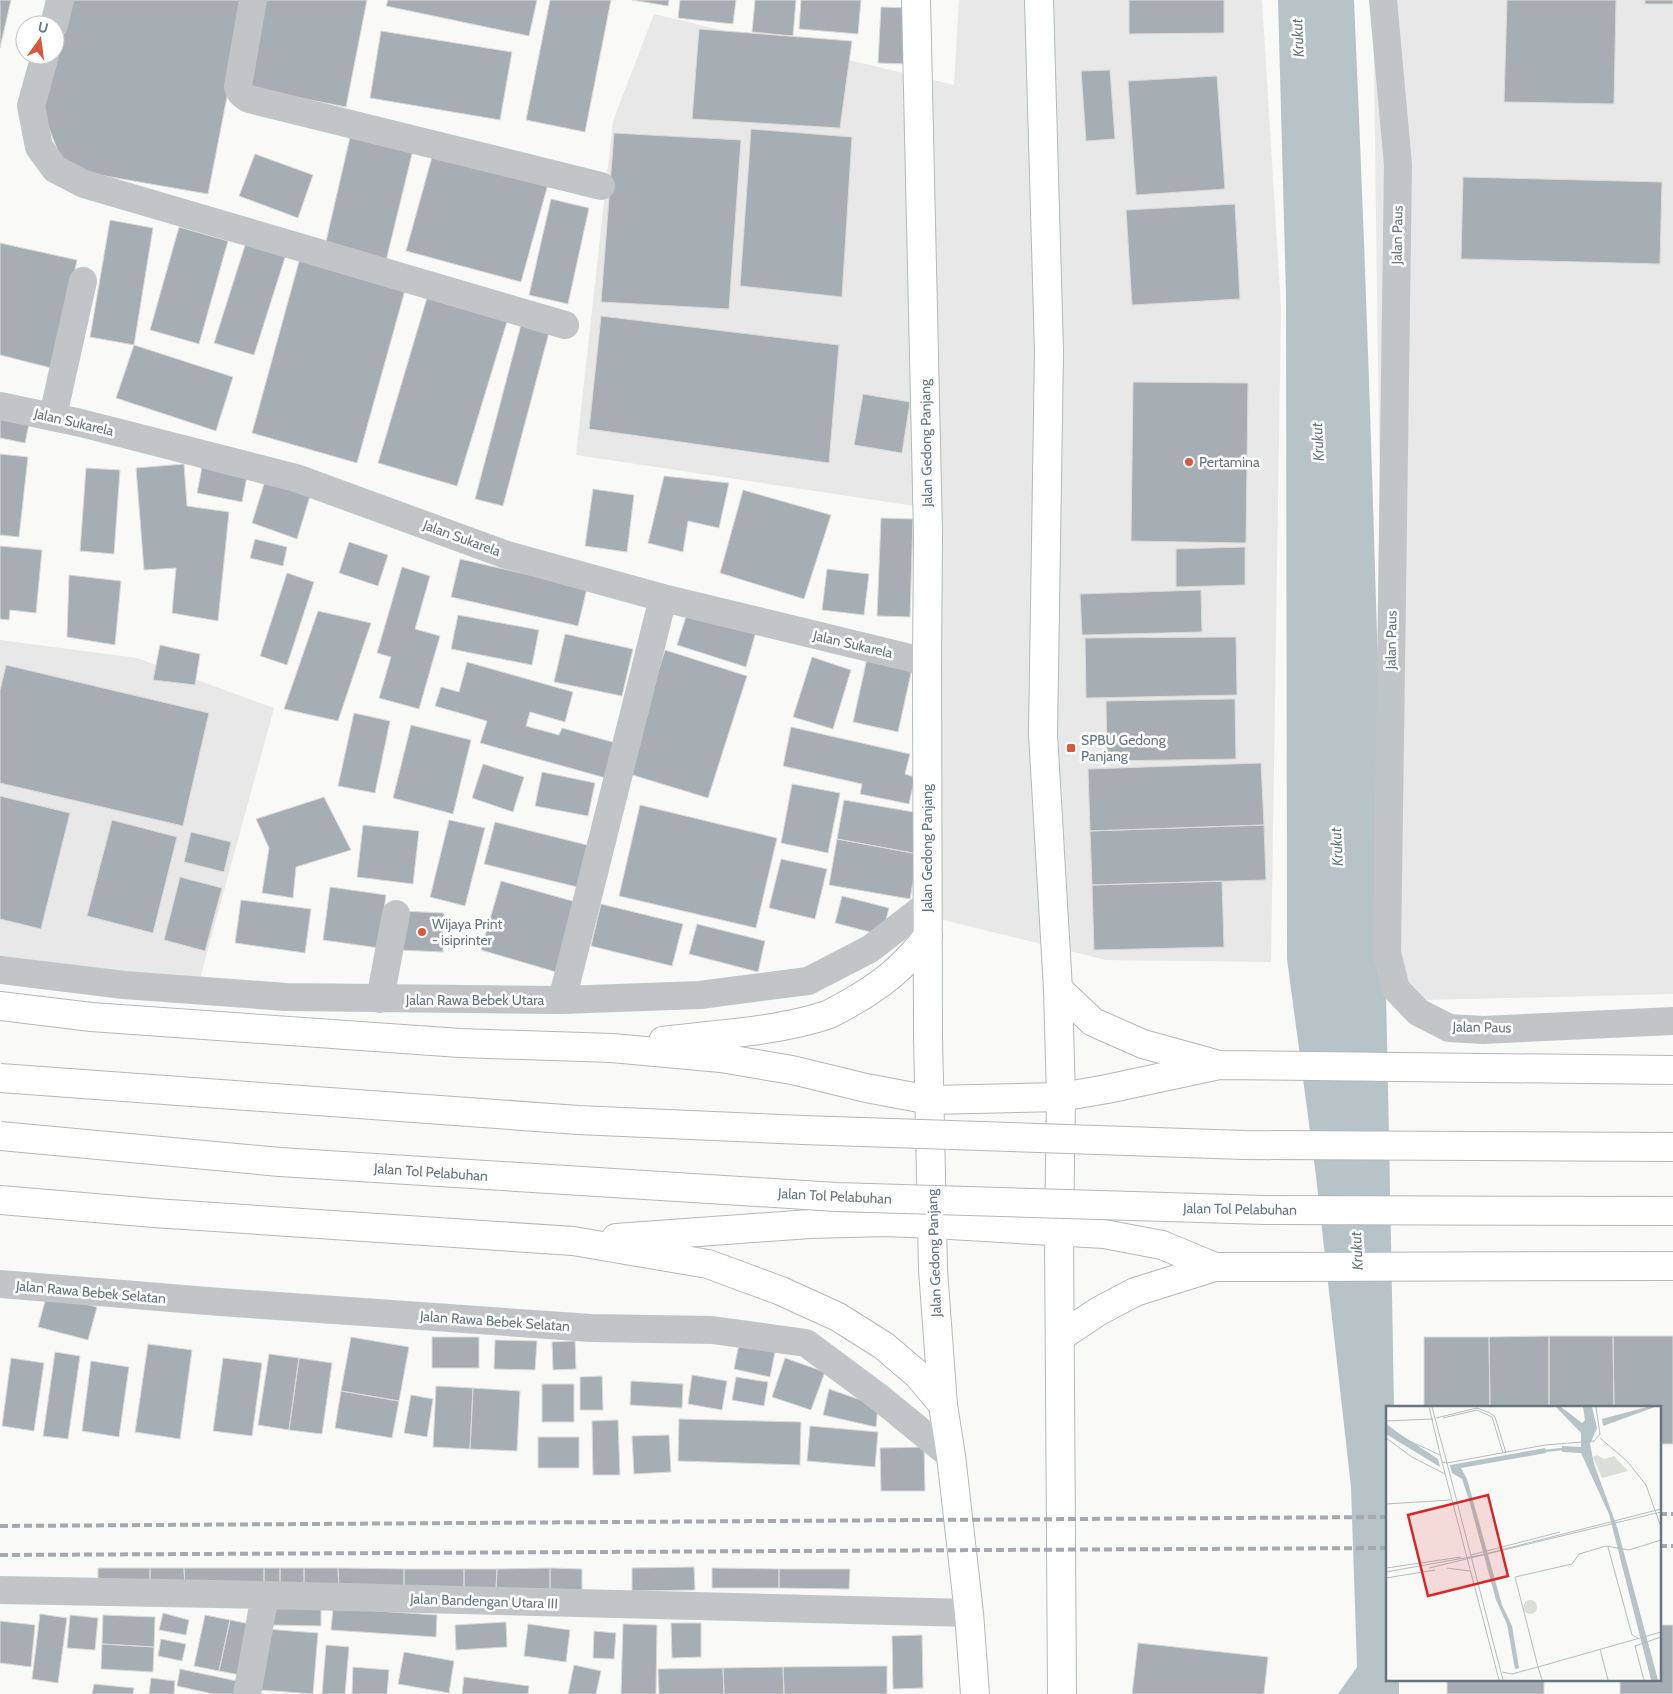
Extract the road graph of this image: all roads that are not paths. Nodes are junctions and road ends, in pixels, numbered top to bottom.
1 (60, 0) edge
2 (253, 0) edge
3 (916, 0) edge
4 (1039, 0) edge
5 (1384, 0) edge
6 (56, 15) edge
7 (42, 65) edge
8 (601, 186) dead end
9 (83, 282) dead end
10 (565, 326) dead end
11 (0, 406) edge
12 (53, 416) junction
13 (663, 598) junction
14 (927, 662) junction
15 (928, 904) junction
16 (396, 914) dead end
17 (928, 936) junction
18 (0, 970) edge
19 (1058, 989) junction
20 (380, 999) junction
21 (562, 1000) junction
22 (0, 1006) edge
23 (1673, 1021) edge
24 (612, 1048) junction
25 (1231, 1065) junction
26 (1673, 1070) edge
27 (0, 1078) edge
28 (1061, 1097) junction
29 (930, 1100) junction
30 (0, 1136) edge
31 (1673, 1147) edge
32 (0, 1200) edge
33 (1673, 1211) edge
34 (933, 1224) junction
35 (1058, 1232) junction
36 (572, 1241) junction
37 (1673, 1266) edge
38 (1227, 1267) junction
39 (0, 1284) edge
40 (1060, 1337) junction
41 (944, 1405) junction
42 (951, 1456) junction
43 (0, 1590) edge
44 (265, 1595) junction
45 (968, 1613) junction
46 (247, 1694) edge
47 (975, 1694) edge
48 (1062, 1694) edge

1 - 6 street
2 - 8 street
3 - 14 main road, Jalan Gedong Panjang
4 - 19 main road
5 - 23 street, Jalan Paus
7 - 10 street
9 - 12 street
11 - 12 street, Jalan Sukarela
12 - 13 street, Jalan Sukarela
13 - 14 street, Jalan Sukarela
13 - 21 street
14 - 15 main road, Jalan Gedong Panjang
15 - 17 main road, Jalan Gedong Panjang
15 - 21 street, Jalan Rawa Bebek Utara
16 - 20 street
17 - 24 main road
17 - 29 main road, Jalan Gedong Panjang
18 - 20 street, Jalan Rawa Bebek Utara
19 - 25 main road
19 - 28 main road
20 - 21 street, Jalan Rawa Bebek Utara
22 - 24 main road
24 - 29 main road
25 - 26 main road
25 - 28 main road
27 - 31 main road, bridge
28 - 29 main road
28 - 35 main road
29 - 34 main road, Jalan Gedong Panjang
30 - 33 main road, Jalan Tol Pelabuhan, bridge
32 - 36 main road
34 - 35 main road
34 - 36 main road
34 - 41 main road, Jalan Gedong Panjang
35 - 38 main road
35 - 40 main road
36 - 41 main road
37 - 38 main road
38 - 40 main road
39 - 42 street, Jalan Rawa Bebek Selatan
40 - 48 main road
41 - 42 main road, Jalan Gedong Panjang
42 - 45 main road, Jalan Gedong Panjang
43 - 44 street, Jalan Bandengan Utara III
44 - 45 street, Jalan Bandengan Utara III
44 - 46 street
45 - 47 main road, Jalan Gedong Panjang

